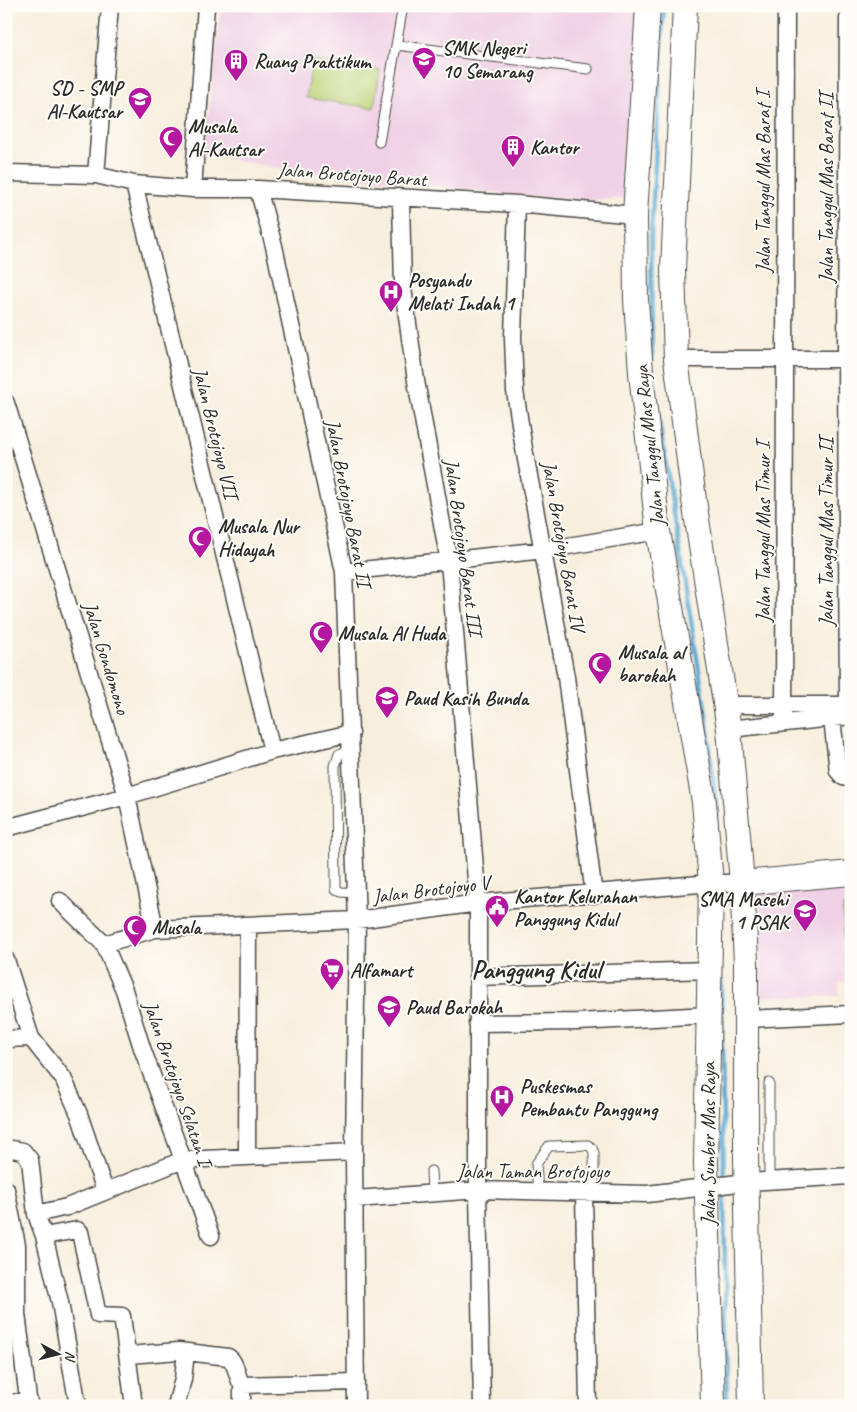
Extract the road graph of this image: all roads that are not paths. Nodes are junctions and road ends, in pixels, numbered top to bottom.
1 (110, 6) edge
2 (206, 6) edge
3 (403, 6) edge
4 (648, 6) edge
5 (685, 6) edge
6 (786, 6) edge
7 (849, 14) edge
8 (396, 45) junction
9 (588, 69) dead end
10 (379, 142) dead end
11 (6, 174) edge
12 (96, 174) junction
13 (134, 184) junction
14 (193, 189) junction
15 (258, 189) junction
16 (401, 199) junction
17 (517, 204) junction
18 (635, 215) junction
19 (677, 362) junction
20 (784, 362) junction
21 (849, 362) edge
22 (6, 403) edge
23 (658, 531) junction
24 (544, 550) junction
25 (449, 562) junction
26 (344, 572) junction
27 (726, 705) junction
28 (783, 705) junction
29 (850, 708) edge
30 (832, 719) junction
31 (784, 723) junction
32 (729, 730) junction
33 (352, 733) junction
34 (272, 750) junction
35 (851, 780) edge
36 (127, 796) junction
37 (6, 828) edge
38 (851, 873) edge
39 (725, 883) junction
40 (594, 895) junction
41 (60, 901) dead end
42 (478, 903) junction
43 (357, 920) junction
44 (248, 925) junction
45 (155, 929) junction
46 (104, 944) junction
47 (6, 960) edge
48 (709, 970) junction
49 (478, 977) junction
50 (851, 1014) edge
51 (709, 1015) junction
52 (747, 1019) junction
53 (477, 1023) junction
54 (31, 1038) junction
55 (6, 1039) edge
56 (769, 1083) dead end
57 (6, 1148) edge
58 (354, 1152) junction
59 (247, 1155) junction
60 (183, 1160) junction
61 (430, 1172) dead end
62 (851, 1176) edge
63 (752, 1182) junction
64 (708, 1187) junction
65 (478, 1190) junction
66 (105, 1191) junction
67 (538, 1192) junction
68 (7, 1193) edge
69 (432, 1193) junction
70 (589, 1193) junction
71 (356, 1199) junction
72 (36, 1214) junction
73 (44, 1236) junction
74 (211, 1236) dead end
75 (12, 1314) edge
76 (186, 1352) junction
77 (128, 1354) junction
78 (356, 1382) junction
79 (242, 1385) junction
80 (6, 1403) edge
81 (29, 1404) edge
82 (78, 1406) edge
83 (134, 1406) edge
84 (176, 1406) edge
85 (242, 1406) edge
86 (356, 1406) edge
87 (482, 1406) edge
88 (588, 1406) edge
89 (713, 1406) edge
90 (751, 1406) edge

1 - 12 street
2 - 14 street
3 - 8 lane
4 - 18 street, Jalan Tanggul Mas Raya
5 - 19 street, Jalan Tanggul Mas Raya
6 - 20 street, Jalan Tanggul Mas Barat I
7 - 21 street, Jalan Tanggul Mas Barat II
8 - 9 lane
8 - 10 lane
11 - 12 street, Jalan Brotojoyo Barat
12 - 13 street, Jalan Brotojoyo Barat
13 - 14 street, Jalan Brotojoyo Barat
13 - 34 street, Jalan Brotojoyo VII
14 - 15 street, Jalan Brotojoyo Barat
15 - 16 street, Jalan Brotojoyo Barat
15 - 26 street, Jalan Brotojoyo Barat II
16 - 17 street, Jalan Brotojoyo Barat
16 - 25 street, Jalan Brotojoyo Barat III
17 - 18 street, Jalan Brotojoyo Barat
17 - 24 street, Jalan Brotojoyo Barat IV
18 - 23 street, Jalan Tanggul Mas Raya
19 - 20 street
19 - 27 street, Jalan Tanggul Mas Raya
20 - 21 street
20 - 28 street, Jalan Tanggul Mas Timur I
21 - 29 street, Jalan Tanggul Mas Timur II
22 - 36 street, Jalan Gondomono
23 - 24 street
23 - 39 street, Jalan Tanggul Mas Raya
24 - 25 street
24 - 40 street, Jalan Brotojoyo Barat IV
25 - 26 street
25 - 42 street, Jalan Brotojoyo Barat III
26 - 33 street, Jalan Brotojoyo Barat II
27 - 28 street
27 - 32 street, Jalan Tanggul Mas Raya
28 - 29 street
28 - 31 street, Jalan Tanggul Mas Timur I
29 - 30 street
30 - 31 street
30 - 35 street
31 - 32 street
32 - 39 street, Jalan Tanggul Mas Raya
33 - 34 street
33 - 43 street, Jalan Brotojoyo Barat II
34 - 36 street
36 - 37 street
36 - 45 street, Jalan Gondomono
38 - 39 street
39 - 40 street, Jalan Brotojoyo V
39 - 48 street, Jalan Sumber Mas Raya
39 - 52 street, Jalan Sumber Mas Raya
40 - 42 street, Jalan Brotojoyo V
41 - 46 street
42 - 43 street, Jalan Brotojoyo V
42 - 49 street, Jalan Brotojoyo Barat III
43 - 44 street, Jalan Brotojoyo V
43 - 58 street, Jalan Brotojoyo Barat II
44 - 45 street, Jalan Brotojoyo V
44 - 59 street
45 - 46 street, Jalan Brotojoyo V
46 - 60 street, Jalan Brotojoyo Selatan I
47 - 54 street
48 - 49 street
48 - 51 street, Jalan Sumber Mas Raya
49 - 53 street, Jalan Brotojoyo Barat III
50 - 52 street
51 - 53 street
51 - 64 street, Jalan Sumber Mas Raya
52 - 63 street, Jalan Sumber Mas Raya
53 - 65 street, Jalan Brotojoyo Barat III
54 - 55 street
54 - 66 street
56 - 63 lane
57 - 72 street
58 - 59 street
58 - 71 street, Jalan Brotojoyo Barat II
59 - 60 street
60 - 66 street
60 - 74 street, Jalan Brotojoyo Selatan I
61 - 69 lane
62 - 63 street, Jalan Taman Brotojoyo
63 - 64 street, Jalan Taman Brotojoyo
63 - 90 street, Jalan Sumber Mas Raya
64 - 70 street, Jalan Taman Brotojoyo
64 - 89 street, Jalan Sumber Mas Raya
65 - 67 street, Jalan Taman Brotojoyo
65 - 69 street, Jalan Taman Brotojoyo
65 - 87 street, Jalan Brotojoyo Barat III
66 - 72 street
67 - 70 street, Jalan Taman Brotojoyo
67 - 70 lane
68 - 75 street
69 - 71 street, Jalan Taman Brotojoyo
70 - 88 street
71 - 78 street, Jalan Brotojoyo Barat II
72 - 73 street
73 - 77 street
73 - 82 street
75 - 81 street
76 - 77 street
76 - 79 street
76 - 84 street
77 - 83 street
78 - 79 street
78 - 86 street, Jalan Brotojoyo Barat II
79 - 85 street
80 - 81 street

